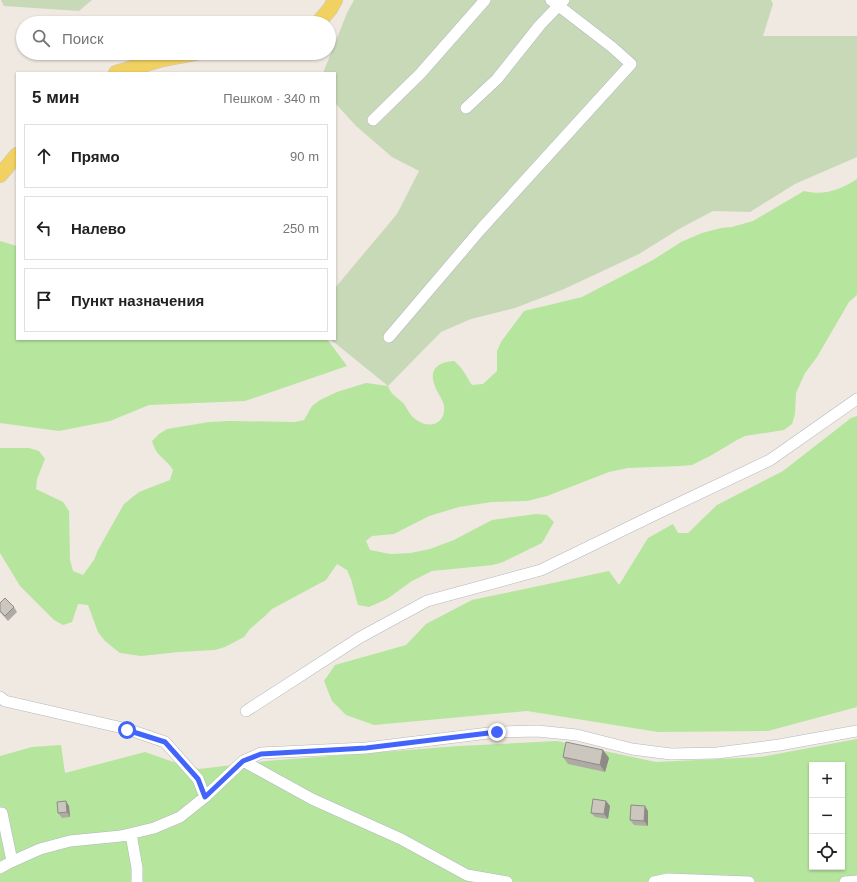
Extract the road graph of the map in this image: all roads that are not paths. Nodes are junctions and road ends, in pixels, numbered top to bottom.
1 (335, 0) edge
2 (485, 0) edge
3 (558, 2) edge
4 (324, 16) edge
5 (159, 60) edge
6 (119, 72) edge
7 (466, 108) dead end
8 (373, 120) dead end
9 (16, 156) edge
10 (0, 175) edge
11 (389, 337) dead end
12 (857, 398) edge
13 (0, 697) edge
14 (246, 711) dead end
15 (857, 731) edge
16 (243, 761) junction
17 (205, 797) junction
18 (2, 813) dead end
19 (131, 834) junction
20 (12, 861) junction
21 (0, 868) edge
22 (857, 881) edge
23 (137, 882) edge
24 (508, 882) edge
25 (654, 882) edge
26 (749, 882) edge
27 (845, 882) edge

1 - 4 main road
2 - 8 street
3 - 7 street
3 - 11 street
5 - 6 main road
9 - 10 main road
12 - 14 street
13 - 17 street
15 - 16 street
16 - 17 street
16 - 24 street
17 - 19 street
18 - 20 street
19 - 20 street
19 - 23 street
20 - 21 street
22 - 27 street
25 - 26 street

